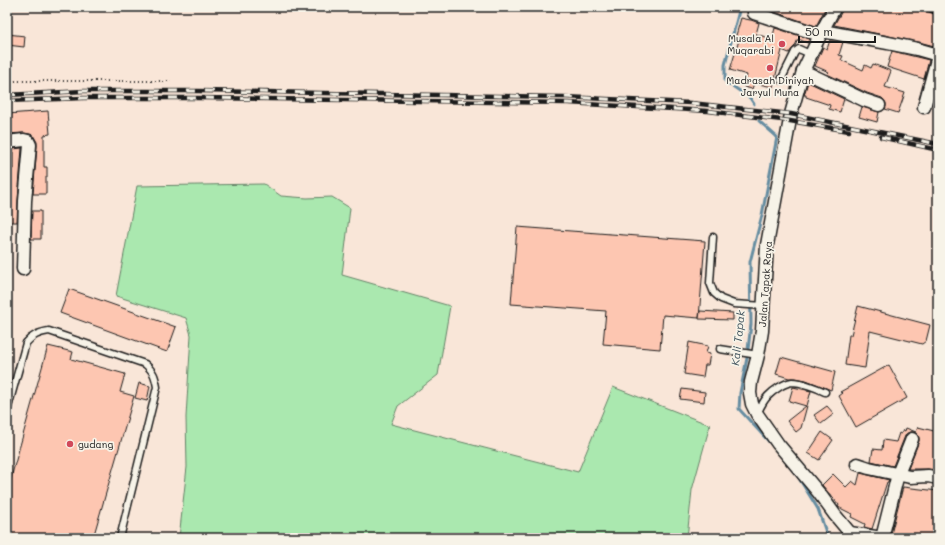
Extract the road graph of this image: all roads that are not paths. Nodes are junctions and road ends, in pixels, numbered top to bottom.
1 (835, 7) edge
2 (754, 13) dead end
3 (821, 33) junction
4 (812, 55) junction
5 (938, 56) edge
6 (803, 71) junction
7 (781, 80) dead end
8 (879, 105) dead end
9 (924, 107) dead end
10 (7, 142) edge
11 (713, 237) dead end
12 (23, 270) dead end
13 (762, 306) junction
14 (720, 349) dead end
15 (756, 354) junction
16 (825, 392) dead end
17 (7, 411) edge
18 (757, 414) junction
19 (912, 439) dead end
20 (857, 464) dead end
21 (898, 474) junction
22 (938, 478) edge
23 (849, 535) edge
24 (120, 538) edge
25 (882, 538) edge

1 - 3 street, Jalan Tapak Raya
2 - 3 street
3 - 4 street, Jalan Tapak Raya
3 - 5 street
4 - 6 street, Jalan Tapak Raya
4 - 7 lane
5 - 9 street
6 - 8 street
6 - 13 street, Jalan Tapak Raya
10 - 12 street
11 - 13 lane
13 - 15 street, Jalan Tapak Raya
14 - 15 lane
15 - 18 street, Jalan Tapak Raya
16 - 18 lane
17 - 24 lane
18 - 23 street, Jalan Tapak Raya
19 - 21 street
20 - 21 street
21 - 22 street
21 - 25 street
23 - 25 street

